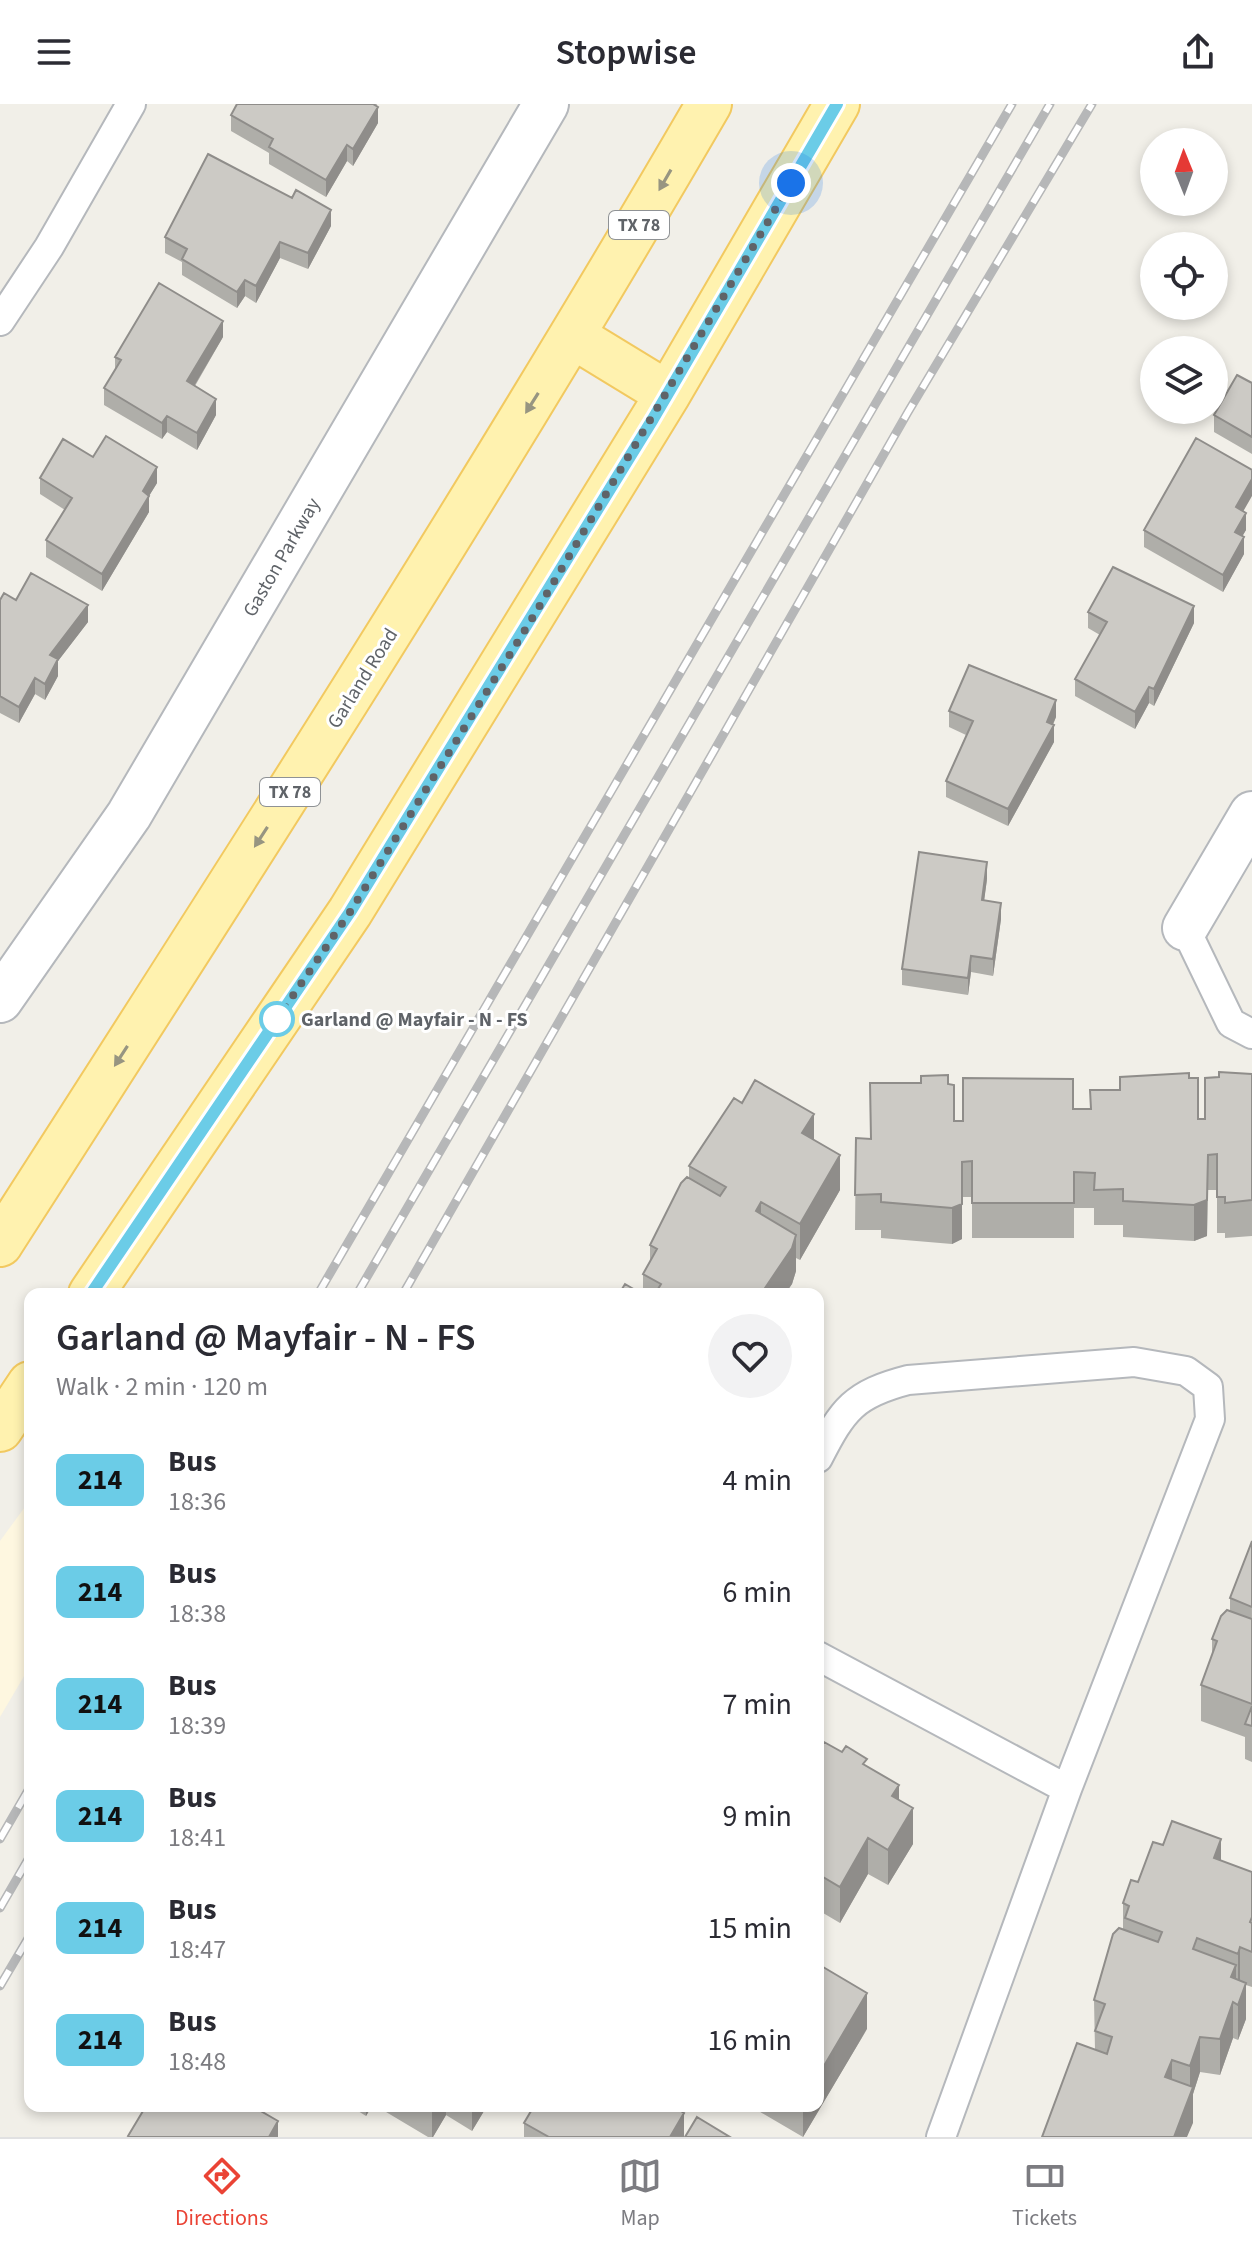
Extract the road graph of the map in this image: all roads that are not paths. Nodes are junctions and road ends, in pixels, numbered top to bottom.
1 (131, 104) edge
2 (546, 104) edge
3 (709, 104) edge
4 (837, 104) edge
5 (0, 321) edge
6 (573, 336) junction
7 (668, 394) junction
8 (1252, 814) edge
9 (1185, 928) joint
10 (0, 1000) edge
11 (1252, 1034) edge
12 (0, 1244) edge
13 (95, 1288) edge
14 (24, 1393) edge
15 (0, 1429) edge
16 (824, 1446) edge
17 (824, 1659) edge
18 (1067, 1789) junction
19 (941, 2137) edge

1 - 5 lane
2 - 10 street, Gaston Parkway
3 -> 6 main road, Garland Road / TX 78
4 - 7 main road
6 - 7 main road
6 -> 12 main road, Garland Road / TX 78
7 - 13 main road
8 - 9 street
9 - 11 lane
14 - 15 main road
16 - 18 lane
17 - 18 lane
18 - 19 lane

